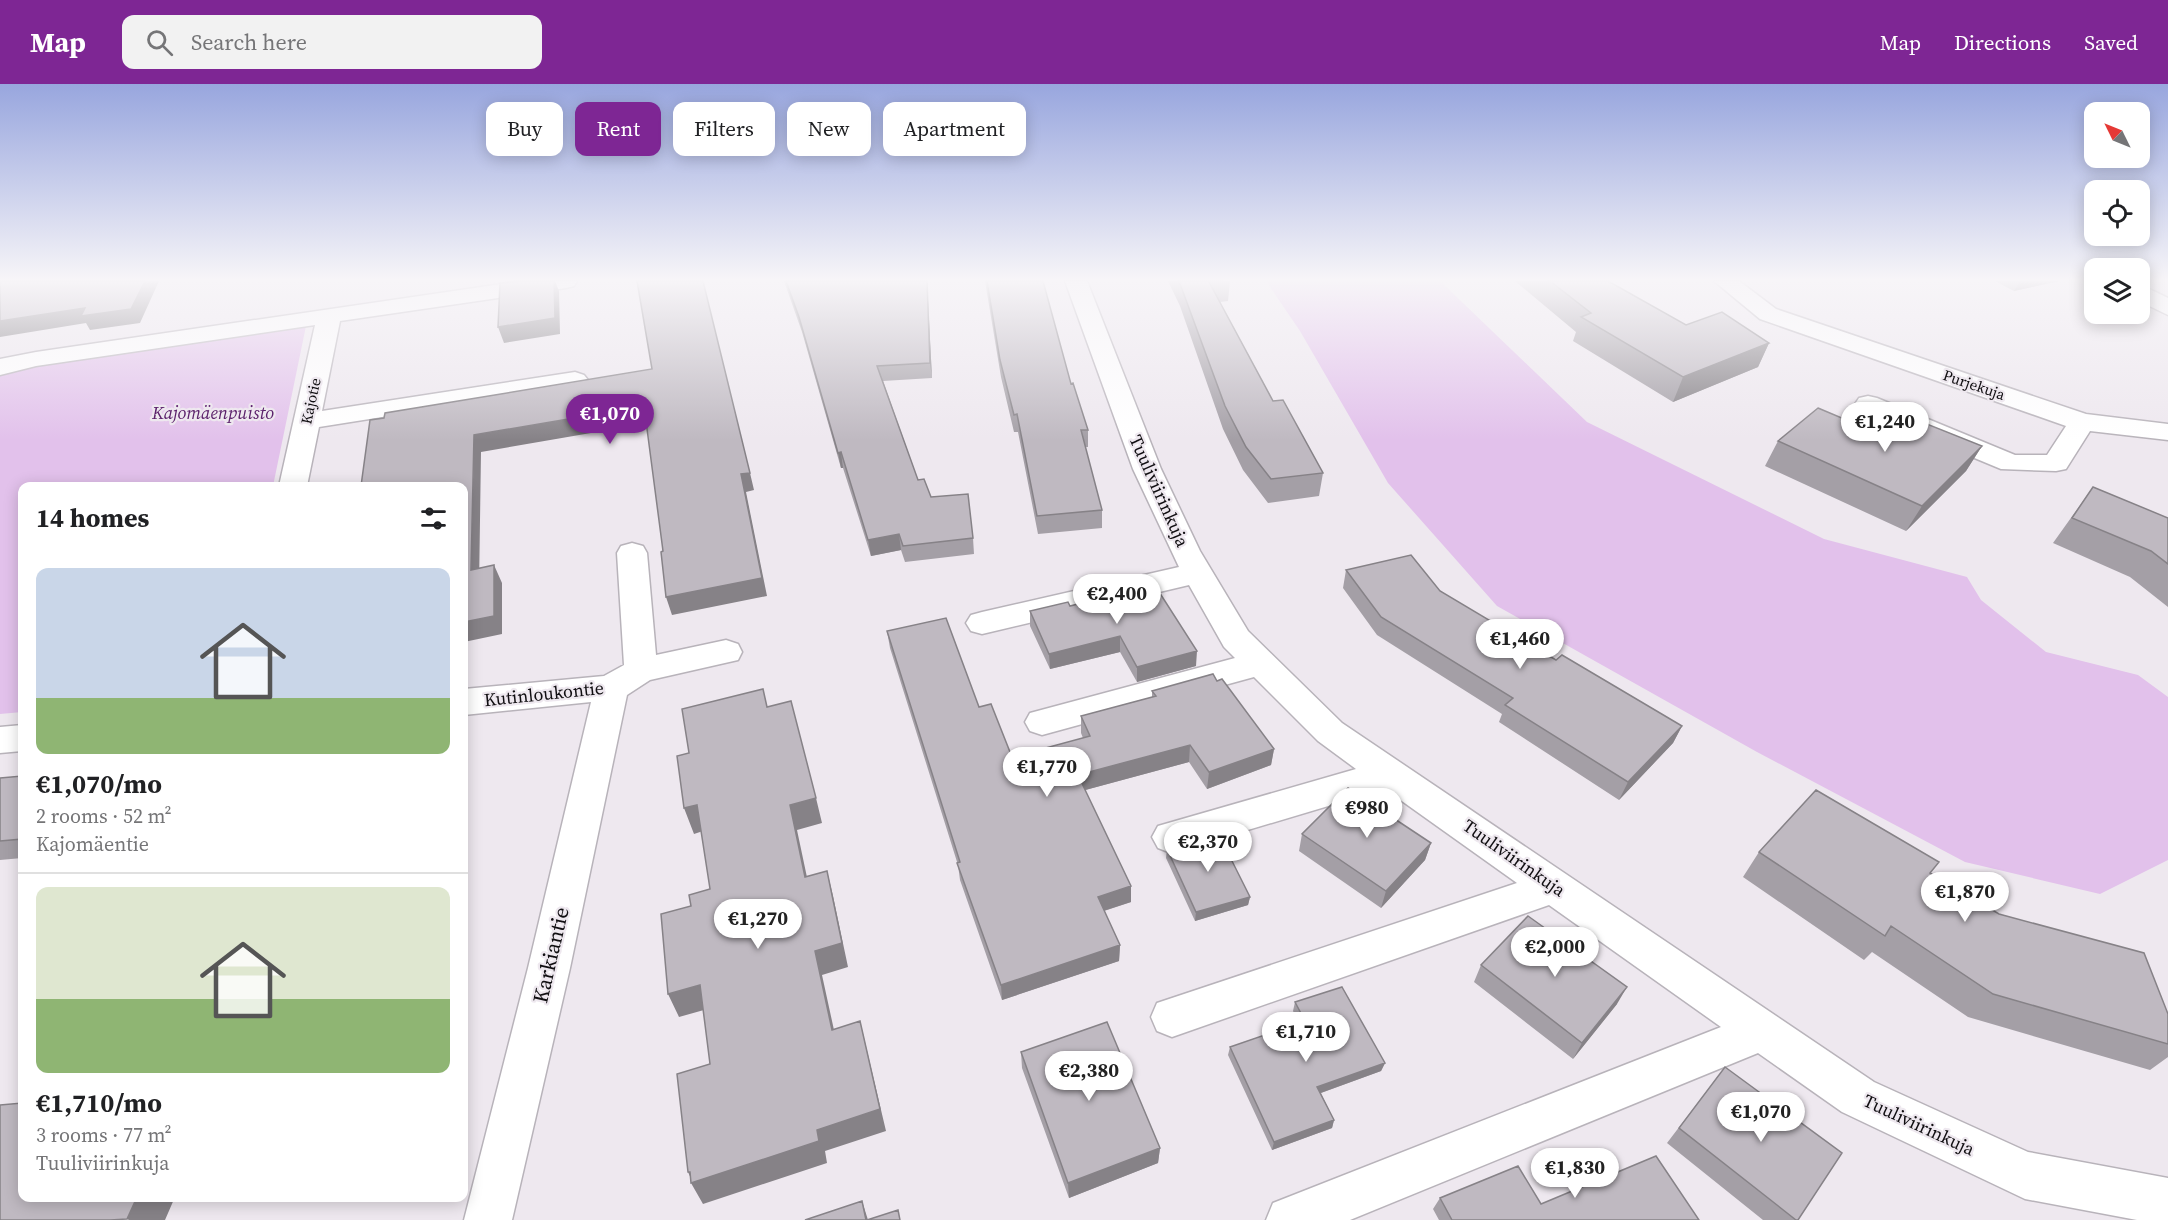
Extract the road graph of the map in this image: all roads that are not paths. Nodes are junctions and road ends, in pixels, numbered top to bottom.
1 (210, 334) edge
2 (325, 334) edge
3 (1096, 334) edge
4 (1826, 334) edge
5 (0, 367) edge
6 (575, 380) edge
7 (1868, 405) dead end
8 (307, 421) junction
9 (2082, 422) junction
10 (2168, 432) edge
11 (294, 482) edge
12 (632, 553) dead end
13 (1198, 573) junction
14 (982, 623) dead end
15 (726, 652) dead end
16 (1259, 664) junction
17 (626, 679) junction
18 (468, 701) edge
19 (1042, 722) dead end
20 (18, 738) edge
21 (0, 740) edge
22 (1392, 773) junction
23 (1171, 837) dead end
24 (1554, 887) junction
25 (1172, 1017) dead end
26 (1763, 1031) junction
27 (2168, 1202) edge
28 (488, 1220) edge
29 (1290, 1220) edge

1 - 5 street
2 - 8 street, Kajotie
3 - 13 street, Tuuliviirinkuja
4 - 9 street, Purjekuja
6 - 8 street
7 - 9 street
8 - 11 street, Kajotie
9 - 10 street, Purjekuja
12 - 17 street, Karkiantie
13 - 14 street
13 - 16 street, Tuuliviirinkuja
15 - 17 street, Kutinloukontie
16 - 19 street
16 - 22 street, Tuuliviirinkuja
17 - 18 street, Kutinloukontie
17 - 28 street, Karkiantie
20 - 21 street
22 - 23 street
22 - 24 street, Tuuliviirinkuja
24 - 25 street
24 - 26 street, Tuuliviirinkuja
26 - 27 street, Tuuliviirinkuja
26 - 29 street

